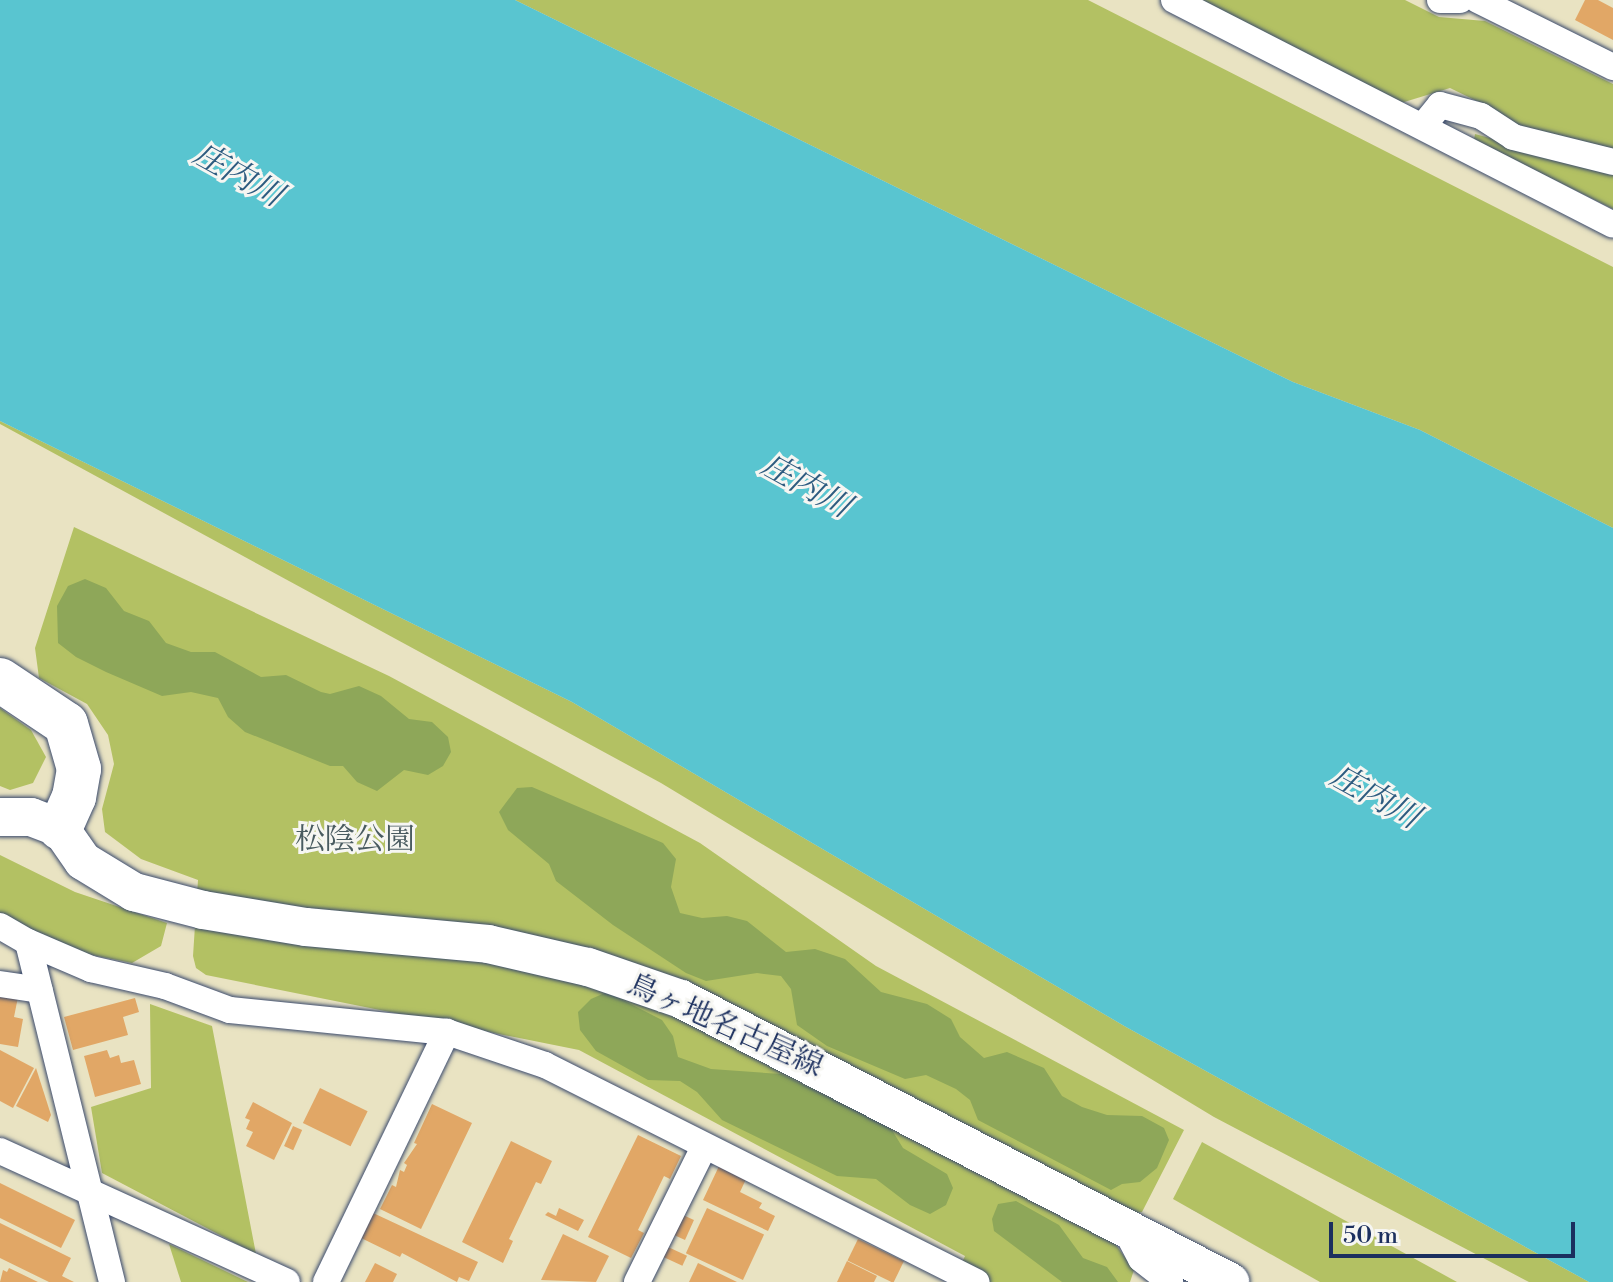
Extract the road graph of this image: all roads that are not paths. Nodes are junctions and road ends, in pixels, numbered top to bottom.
1 (1174, 0) edge
2 (1440, 0) edge
3 (1460, 0) edge
4 (1478, 0) edge
5 (1526, 11) edge
6 (1613, 67) edge
7 (1423, 126) junction
8 (1613, 162) edge
9 (1613, 225) edge
10 (0, 680) edge
11 (0, 817) edge
12 (60, 828) junction
13 (0, 926) edge
14 (28, 942) junction
15 (0, 984) edge
16 (40, 990) junction
17 (447, 1032) junction
18 (704, 1147) junction
19 (0, 1151) edge
20 (93, 1196) junction
21 (1123, 1225) junction
22 (112, 1282) edge
23 (287, 1282) edge
24 (326, 1282) edge
25 (637, 1282) edge
26 (976, 1282) edge
27 (1170, 1282) edge
28 (1230, 1282) edge

1 - 7 street
2 - 3 street
4 - 5 street
5 - 6 street
7 - 8 street
7 - 9 street
10 - 12 highway
11 - 12 main road
12 - 21 main road, 鳥ヶ地名古屋線
13 - 14 street
14 - 16 street
14 - 17 street
15 - 16 street
16 - 20 street
17 - 18 street
17 - 24 street
18 - 25 street
18 - 26 street
19 - 20 street
20 - 22 street
20 - 23 street
21 - 27 street
21 - 28 main road, 鳥ヶ地名古屋線

